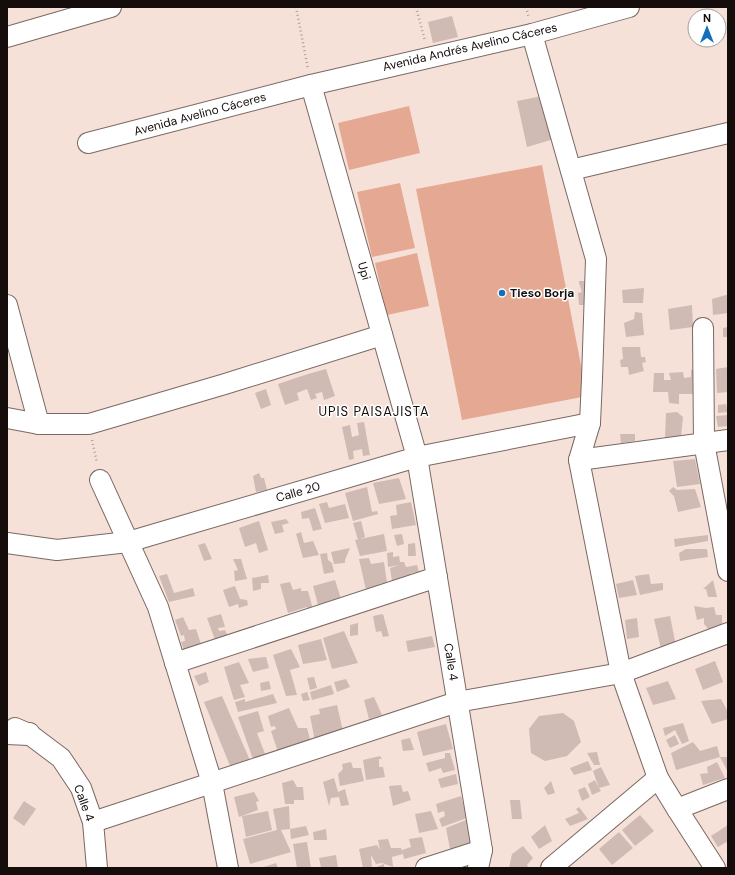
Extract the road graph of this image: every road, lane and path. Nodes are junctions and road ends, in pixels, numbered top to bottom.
1 (111, 7) edge
2 (296, 7) edge
3 (416, 7) edge
4 (629, 7) edge
5 (532, 34) junction
6 (7, 37) edge
7 (429, 58) junction
8 (311, 85) junction
9 (728, 132) edge
10 (88, 143) dead end
11 (571, 170) junction
12 (7, 305) edge
13 (702, 328) dead end
14 (382, 335) junction
15 (7, 418) edge
16 (590, 423) junction
17 (39, 424) junction
18 (89, 424) junction
19 (728, 440) edge
20 (704, 443) junction
21 (417, 457) junction
22 (578, 460) junction
23 (100, 480) joint
24 (128, 542) junction
25 (7, 543) edge
26 (728, 571) edge
27 (437, 577) junction
28 (728, 633) edge
29 (175, 663) junction
30 (621, 673) junction
31 (457, 702) junction
32 (7, 724) edge
33 (7, 732) edge
34 (29, 734) junction
35 (658, 778) junction
36 (212, 783) junction
37 (728, 789) edge
38 (677, 809) junction
39 (92, 822) junction
40 (480, 859) edge
41 (96, 868) edge
42 (228, 868) edge
43 (426, 868) edge
44 (551, 868) edge
45 (715, 868) edge

1 - 6 street
2 - 8 path
3 - 7 path
4 - 5 street, Avenida Andrés Avelino Cáceres
5 - 7 street, Avenida Andrés Avelino Cáceres
5 - 11 street
7 - 8 street, Avenida Andrés Avelino Cáceres
8 - 10 street, Avenida Avelino Cáceres
8 - 14 street, Upi
9 - 11 street
11 - 16 street
12 - 17 street
13 - 20 street
14 - 18 street
14 - 21 street, Upi
15 - 17 street
16 - 21 street, Calle 20
16 - 22 street
17 - 18 street
18 - 23 path
19 - 20 street
20 - 22 street
20 - 26 street
21 - 24 street, Calle 20
21 - 27 street, Calle 4
22 - 30 street
23 - 24 street
24 - 25 street, Calle 20
24 - 29 street
27 - 29 street
27 - 31 street, Calle 4
28 - 30 street
29 - 36 street
30 - 31 street
30 - 35 street
31 - 36 street
31 - 40 street, Calle 4
32 - 34 street, Calle 4
33 - 34 main road
34 - 39 street, Calle 4
35 - 38 street
35 - 44 street
36 - 39 street
36 - 42 street
37 - 38 street
38 - 45 street
39 - 41 street, Calle 4
40 - 43 street

